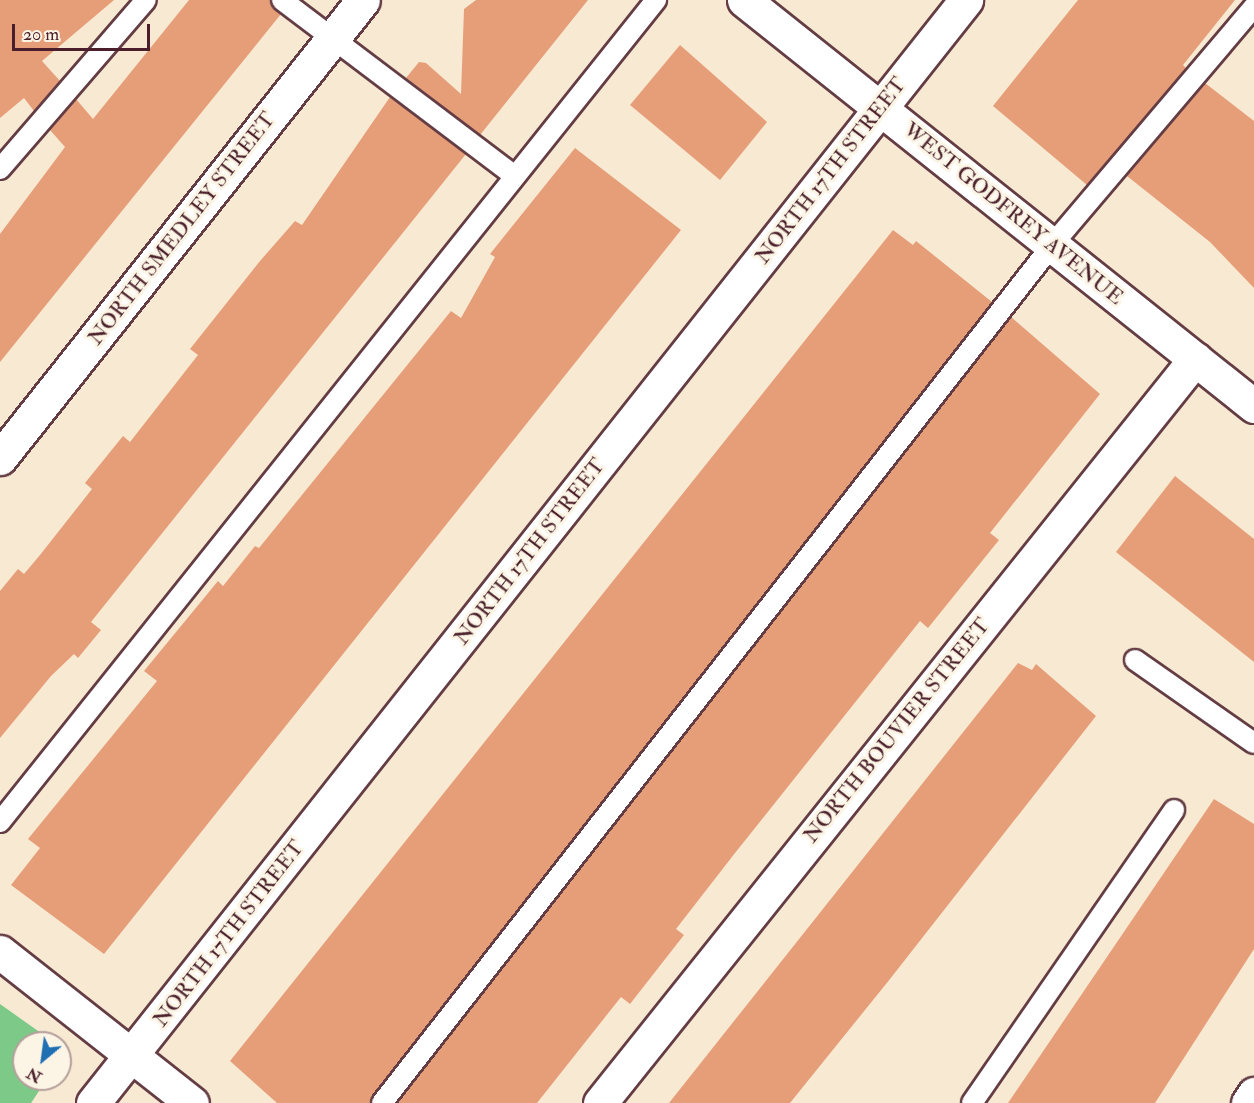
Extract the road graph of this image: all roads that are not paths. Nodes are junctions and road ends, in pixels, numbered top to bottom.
1 (146, 0) edge
2 (282, 0) edge
3 (363, 0) edge
4 (656, 0) edge
5 (744, 0) edge
6 (966, 0) edge
7 (1254, 7) edge
8 (332, 40) junction
9 (880, 108) junction
10 (0, 169) edge
11 (512, 174) junction
12 (1052, 245) junction
13 (1195, 359) junction
14 (1254, 406) edge
15 (0, 458) edge
16 (1135, 660) dead end
17 (1254, 743) edge
18 (1174, 810) dead end
19 (0, 822) edge
20 (0, 952) edge
21 (131, 1058) junction
22 (1254, 1094) edge
23 (93, 1103) edge
24 (192, 1103) edge
25 (382, 1103) edge
26 (600, 1103) edge
27 (972, 1103) edge
28 (1248, 1103) edge

1 - 10 lane
2 - 8 lane
3 - 8 street, NORTH SMEDLEY STREET
4 - 11 lane
5 - 9 street, WEST GODFREY AVENUE
6 - 9 street, NORTH 17TH STREET
7 - 12 lane
8 - 11 lane
8 - 15 street, NORTH SMEDLEY STREET
9 - 12 street, WEST GODFREY AVENUE
9 - 21 street, NORTH 17TH STREET
11 - 19 lane
12 - 13 street, WEST GODFREY AVENUE
12 - 25 lane
13 - 14 street, WEST GODFREY AVENUE
13 - 26 street, NORTH BOUVIER STREET
16 - 17 lane
18 - 27 lane
20 - 21 street
21 - 23 street, NORTH 17TH STREET
21 - 24 street
22 - 28 street

